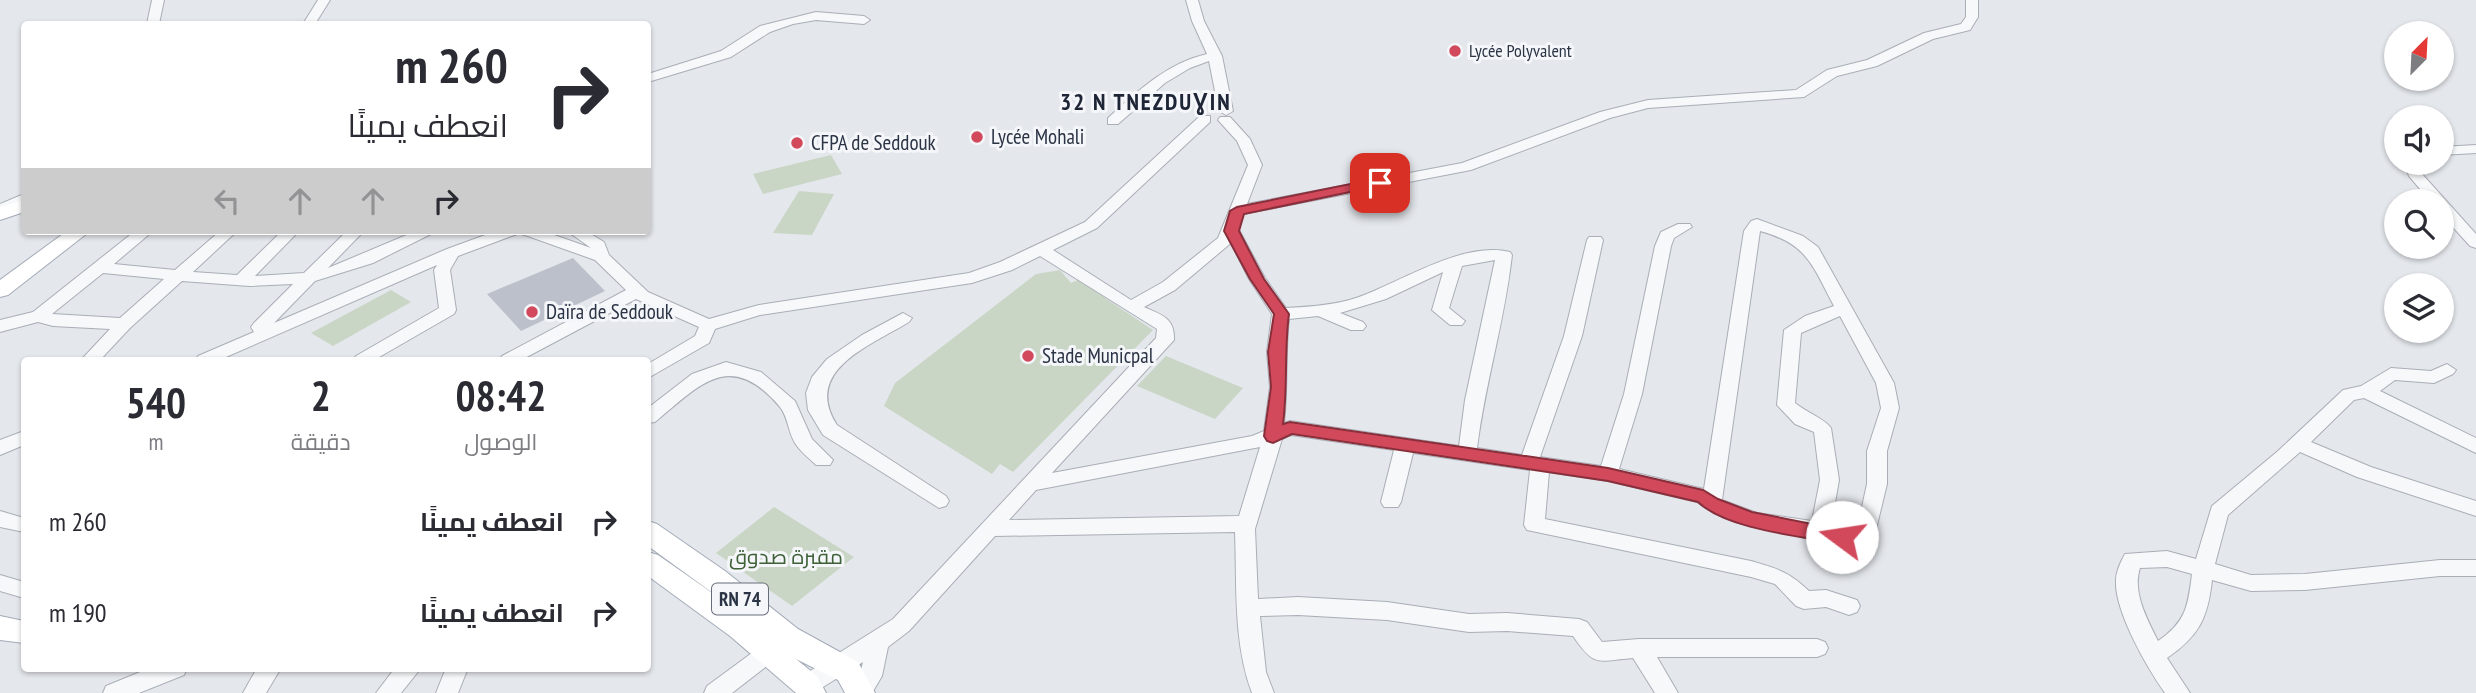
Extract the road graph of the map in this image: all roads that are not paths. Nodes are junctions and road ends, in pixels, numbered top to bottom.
1 (157, 0) edge
2 (172, 0) edge
3 (324, 0) edge
4 (1192, 0) edge
5 (1972, 0) edge
6 (864, 20) dead end
7 (154, 21) edge
8 (311, 21) edge
9 (1215, 56) junction
10 (651, 77) edge
11 (1218, 112) junction
12 (1113, 121) dead end
13 (2476, 149) edge
14 (2454, 150) edge
15 (2416, 175) edge
16 (2428, 189) edge
17 (21, 201) edge
18 (21, 207) edge
19 (1237, 211) junction
20 (0, 212) edge
21 (2454, 219) edge
22 (1684, 227) dead end
23 (1232, 231) junction
24 (75, 235) edge
25 (140, 235) edge
26 (225, 235) edge
27 (288, 235) edge
28 (352, 235) edge
29 (420, 235) edge
30 (498, 235) edge
31 (539, 235) edge
32 (581, 235) edge
33 (1595, 240) dead end
34 (2476, 243) edge
35 (1041, 249) junction
36 (453, 252) junction
37 (601, 257) junction
38 (1455, 261) junction
39 (101, 268) junction
40 (180, 275) junction
41 (306, 279) junction
42 (241, 280) junction
43 (0, 290) edge
44 (638, 291) junction
45 (1131, 307) junction
46 (1845, 308) junction
47 (1324, 312) junction
48 (1281, 314) junction
49 (38, 316) junction
50 (903, 318) dead end
51 (1456, 321) dead end
52 (124, 324) junction
53 (708, 325) junction
54 (0, 326) edge
55 (1357, 326) dead end
56 (264, 334) junction
57 (93, 357) edge
58 (211, 357) edge
59 (367, 357) edge
60 (514, 357) edge
61 (651, 370) edge
62 (2447, 370) dead end
63 (2366, 392) junction
64 (651, 415) edge
65 (817, 416) junction
66 (798, 428) junction
67 (1273, 436) junction
68 (21, 438) edge
69 (2296, 443) junction
70 (1405, 445) junction
71 (2476, 446) edge
72 (0, 448) edge
73 (1467, 454) junction
74 (823, 460) dead end
75 (1534, 464) junction
76 (1608, 474) junction
77 (1030, 484) junction
78 (939, 501) dead end
79 (1391, 502) dead end
80 (1712, 504) junction
81 (2476, 509) edge
82 (0, 519) edge
83 (21, 524) edge
84 (1246, 524) junction
85 (991, 528) junction
86 (1819, 531) junction
87 (651, 533) edge
88 (651, 564) edge
89 (2476, 568) edge
90 (2203, 570) junction
91 (0, 583) edge
92 (21, 589) edge
93 (1849, 606) dead end
94 (1248, 608) junction
95 (0, 628) edge
96 (21, 632) edge
97 (877, 645) junction
98 (1639, 648) junction
99 (1817, 648) dead end
100 (768, 653) junction
101 (2153, 655) junction
102 (833, 666) junction
103 (166, 672) edge
104 (267, 672) edge
105 (406, 672) edge
106 (455, 672) edge
107 (809, 689) edge
108 (114, 693) edge
109 (254, 693) edge
110 (387, 693) edge
111 (447, 693) edge
112 (715, 693) edge
113 (860, 693) edge
114 (1263, 693) edge
115 (1667, 693) edge
116 (2179, 693) edge

1 - 2 street
1 - 7 street
3 - 8 street
4 - 9 street
5 - 19 street
6 - 10 street
9 - 11 street
9 - 12 street
11 - 19 street
11 - 35 street
13 - 14 street
15 - 16 street
17 - 20 street
18 - 20 main road
19 - 23 street
21 - 34 street
22 - 76 street
23 - 45 street
23 - 48 street
24 - 43 main road
25 - 39 street
26 - 40 street
27 - 42 street
28 - 41 street
29 - 41 street
30 - 36 street
31 - 37 street
32 - 37 street
33 - 75 street
35 - 45 street
35 - 53 street
36 - 56 street
36 - 59 street
37 - 44 street
38 - 47 street
38 - 51 street
38 - 73 street
39 - 40 street
39 - 49 street
40 - 42 street
40 - 52 street
41 - 42 street
41 - 56 street
44 - 53 street
44 - 60 street
45 - 77 street
46 - 80 street
46 - 86 street
46 - 86 street
47 - 48 street
47 - 55 street
48 - 67 street
49 - 52 street
49 - 54 street
50 - 65 street
52 - 57 street
53 - 61 street
56 - 58 street
62 - 63 street
63 - 69 street
63 - 71 street
64 - 66 street
65 - 66 street
65 - 78 street
66 - 74 street
67 - 70 street
67 - 77 street
67 - 84 street
68 - 72 street
69 - 81 street
69 - 90 street
70 - 73 street
70 - 79 street
73 - 75 street
75 - 76 street
75 - 93 street
76 - 80 street
77 - 85 street
80 - 86 street
82 - 83 street
84 - 85 street
84 - 94 street
85 - 97 street
87 - 102 main road, RN 74
88 - 100 main road, RN 74
89 - 90 street
90 - 101 street
90 - 101 street
91 - 92 street
94 - 98 street
94 - 114 street
95 - 96 main road
97 - 102 street
97 - 113 street
98 - 99 street
98 - 115 street
100 - 107 main road, RN 74
100 - 112 street
101 - 116 street
102 - 107 street
102 - 113 main road, RN 74
103 - 108 street
104 - 109 street
105 - 110 street
106 - 111 street

